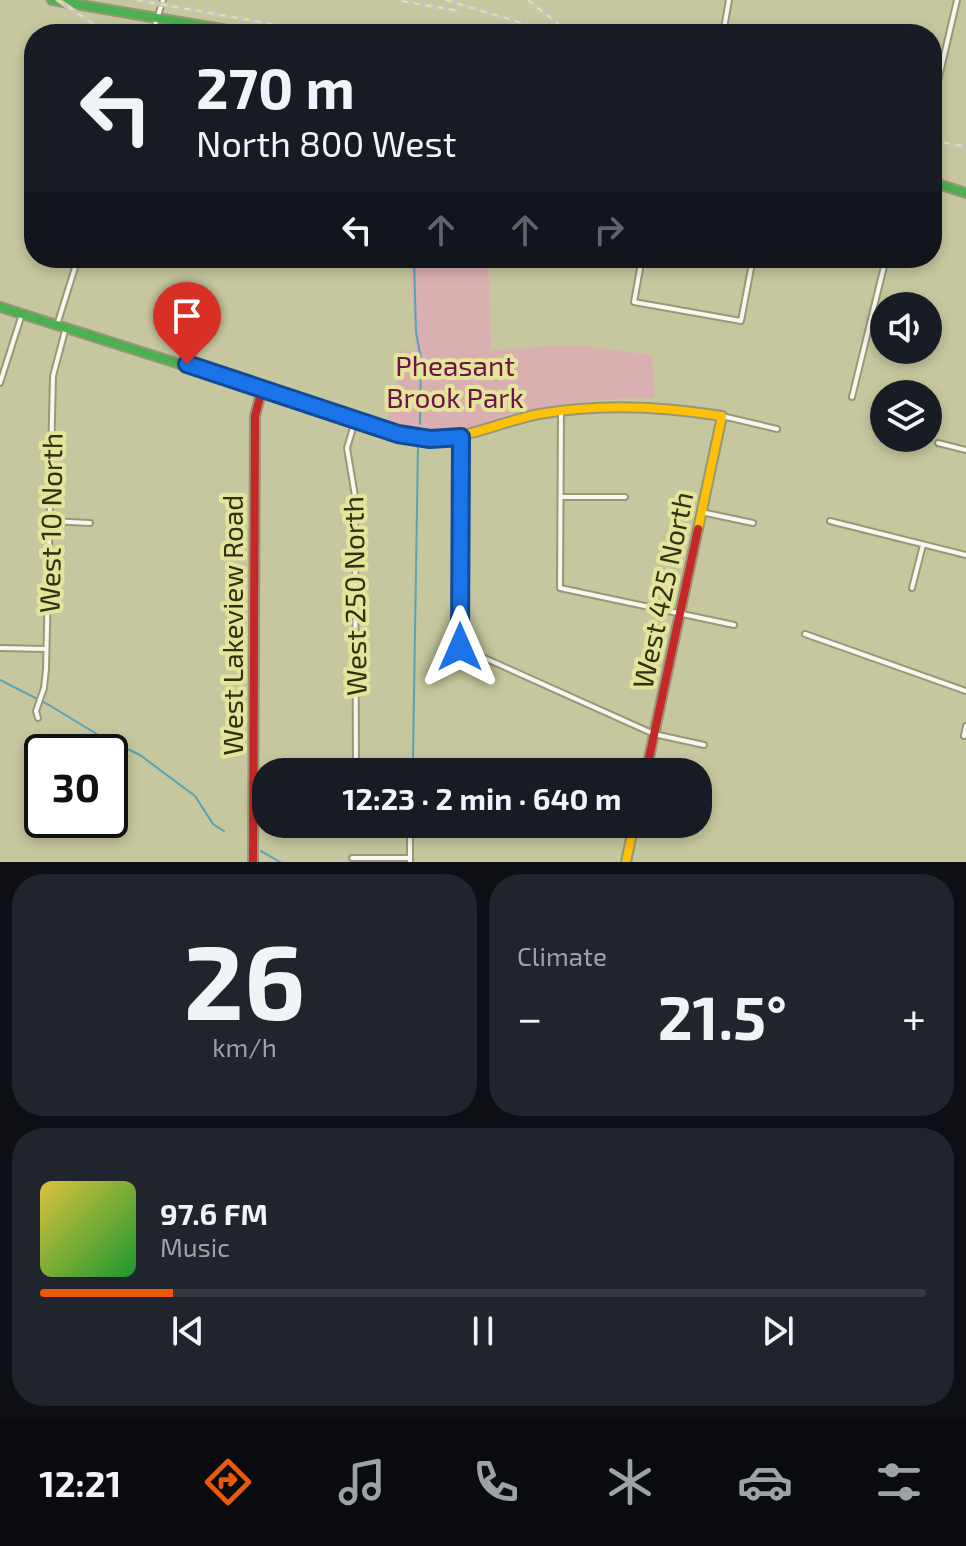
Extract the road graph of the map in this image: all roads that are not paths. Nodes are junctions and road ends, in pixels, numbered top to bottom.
1 (52, 0) edge
2 (163, 0) edge
3 (729, 0) edge
4 (957, 0) edge
5 (158, 18) junction
6 (156, 24) edge
7 (193, 24) edge
8 (725, 24) edge
9 (942, 64) edge
10 (942, 185) edge
11 (966, 193) edge
12 (76, 268) edge
13 (640, 268) edge
14 (751, 268) edge
15 (884, 268) edge
16 (0, 307) edge
17 (22, 314) junction
18 (61, 326) junction
19 (0, 383) edge
20 (262, 389) junction
21 (852, 397) dead end
22 (561, 413) junction
23 (722, 416) junction
24 (355, 421) junction
25 (777, 429) dead end
26 (461, 437) junction
27 (942, 444) edge
28 (966, 450) edge
29 (561, 497) junction
30 (625, 497) dead end
31 (701, 512) junction
32 (50, 521) junction
33 (830, 521) dead end
34 (90, 523) dead end
35 (753, 523) dead end
36 (923, 545) junction
37 (966, 555) edge
38 (912, 588) dead end
39 (680, 613) junction
40 (734, 625) dead end
41 (805, 634) dead end
42 (0, 648) edge
43 (47, 649) junction
44 (966, 691) edge
45 (38, 718) dead end
46 (966, 726) edge
47 (654, 734) junction
48 (964, 736) dead end
49 (704, 745) dead end
50 (253, 758) edge
51 (356, 758) edge
52 (649, 758) edge
53 (253, 838) edge
54 (410, 838) edge
55 (631, 838) edge
56 (352, 858) dead end
57 (410, 860) edge
58 (253, 862) edge
59 (626, 862) edge

1 - 5 street
2 - 5 street
3 - 8 street
4 - 9 street
5 - 6 street
5 - 7 street
10 - 11 street
12 - 18 street, West 10 North
13 - 14 street
15 - 21 street
16 - 17 street
17 - 18 street
17 - 19 street
18 - 20 street
18 - 32 street, West 10 North
20 - 24 street
20 - 50 street, West Lakeview Road
22 - 23 street
22 - 26 street
22 - 29 street
23 - 25 street
23 - 31 street, West 425 North
24 - 26 street
24 - 51 street, West 250 North
26 - 47 street
27 - 28 street
29 - 30 street
29 - 39 street
31 - 35 street
31 - 39 street, West 425 North
32 - 34 street
32 - 43 street, West 10 North
33 - 36 street
36 - 37 street
36 - 38 street
39 - 40 street
39 - 47 street, West 425 North
41 - 44 street
42 - 43 street
43 - 45 street, West 10 North
46 - 48 street
47 - 49 street
47 - 52 street, West 425 North
53 - 58 street, West Lakeview Road
54 - 57 street
55 - 59 street
56 - 57 street

